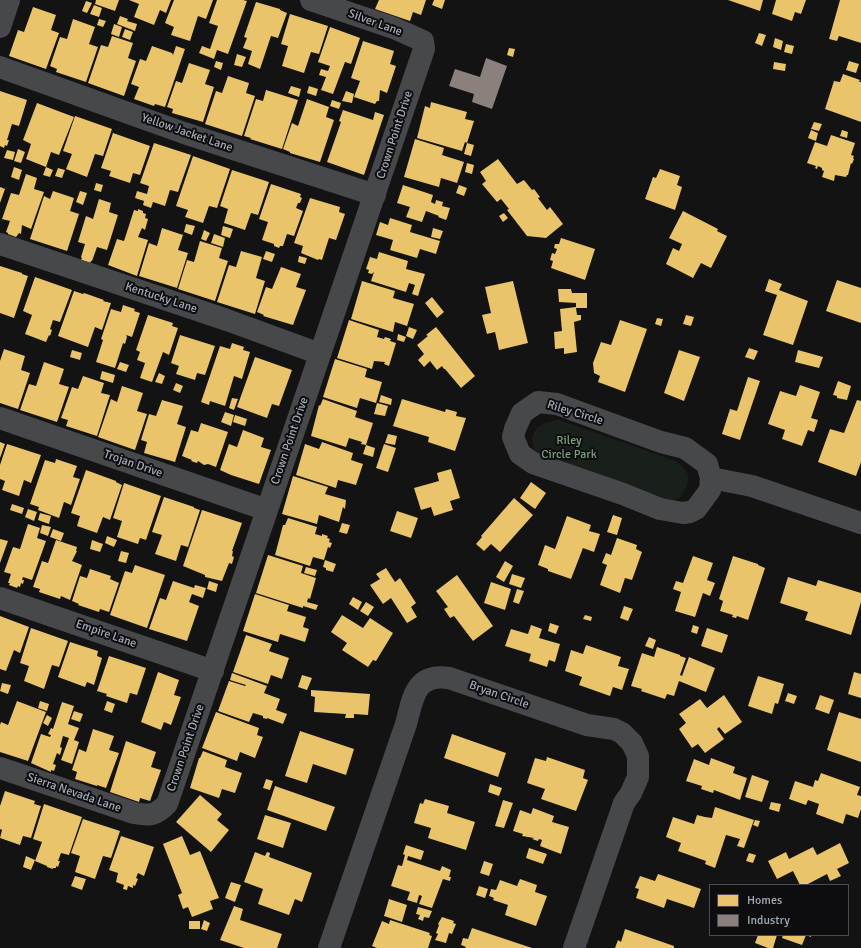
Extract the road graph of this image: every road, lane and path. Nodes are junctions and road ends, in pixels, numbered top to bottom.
1 (9, 0) edge
2 (311, 0) edge
3 (354, 7) edge
4 (0, 27) edge
5 (421, 57) joint
6 (0, 67) edge
7 (375, 195) junction
8 (0, 244) edge
9 (320, 354) junction
10 (0, 418) edge
11 (711, 478) junction
12 (267, 510) junction
13 (861, 522) edge
14 (0, 598) edge
15 (213, 670) junction
16 (0, 768) edge
17 (148, 816) joint
18 (329, 948) edge
19 (574, 948) edge

1 - 4 street
2 - 3 street, Silver Lane
3 - 5 street, Silver Lane
5 - 7 street, Crown Point Drive
6 - 7 street, Yellow Jacket Lane
7 - 9 street, Crown Point Drive
8 - 9 street, Kentucky Lane
9 - 12 street, Crown Point Drive
10 - 12 street, Trojan Drive
11 - 11 street, Riley Circle
11 - 13 street
12 - 15 street, Crown Point Drive
14 - 15 street, Empire Lane
15 - 17 street, Crown Point Drive
16 - 17 street, Sierra Nevada Lane
18 - 19 street, Bryan Circle

